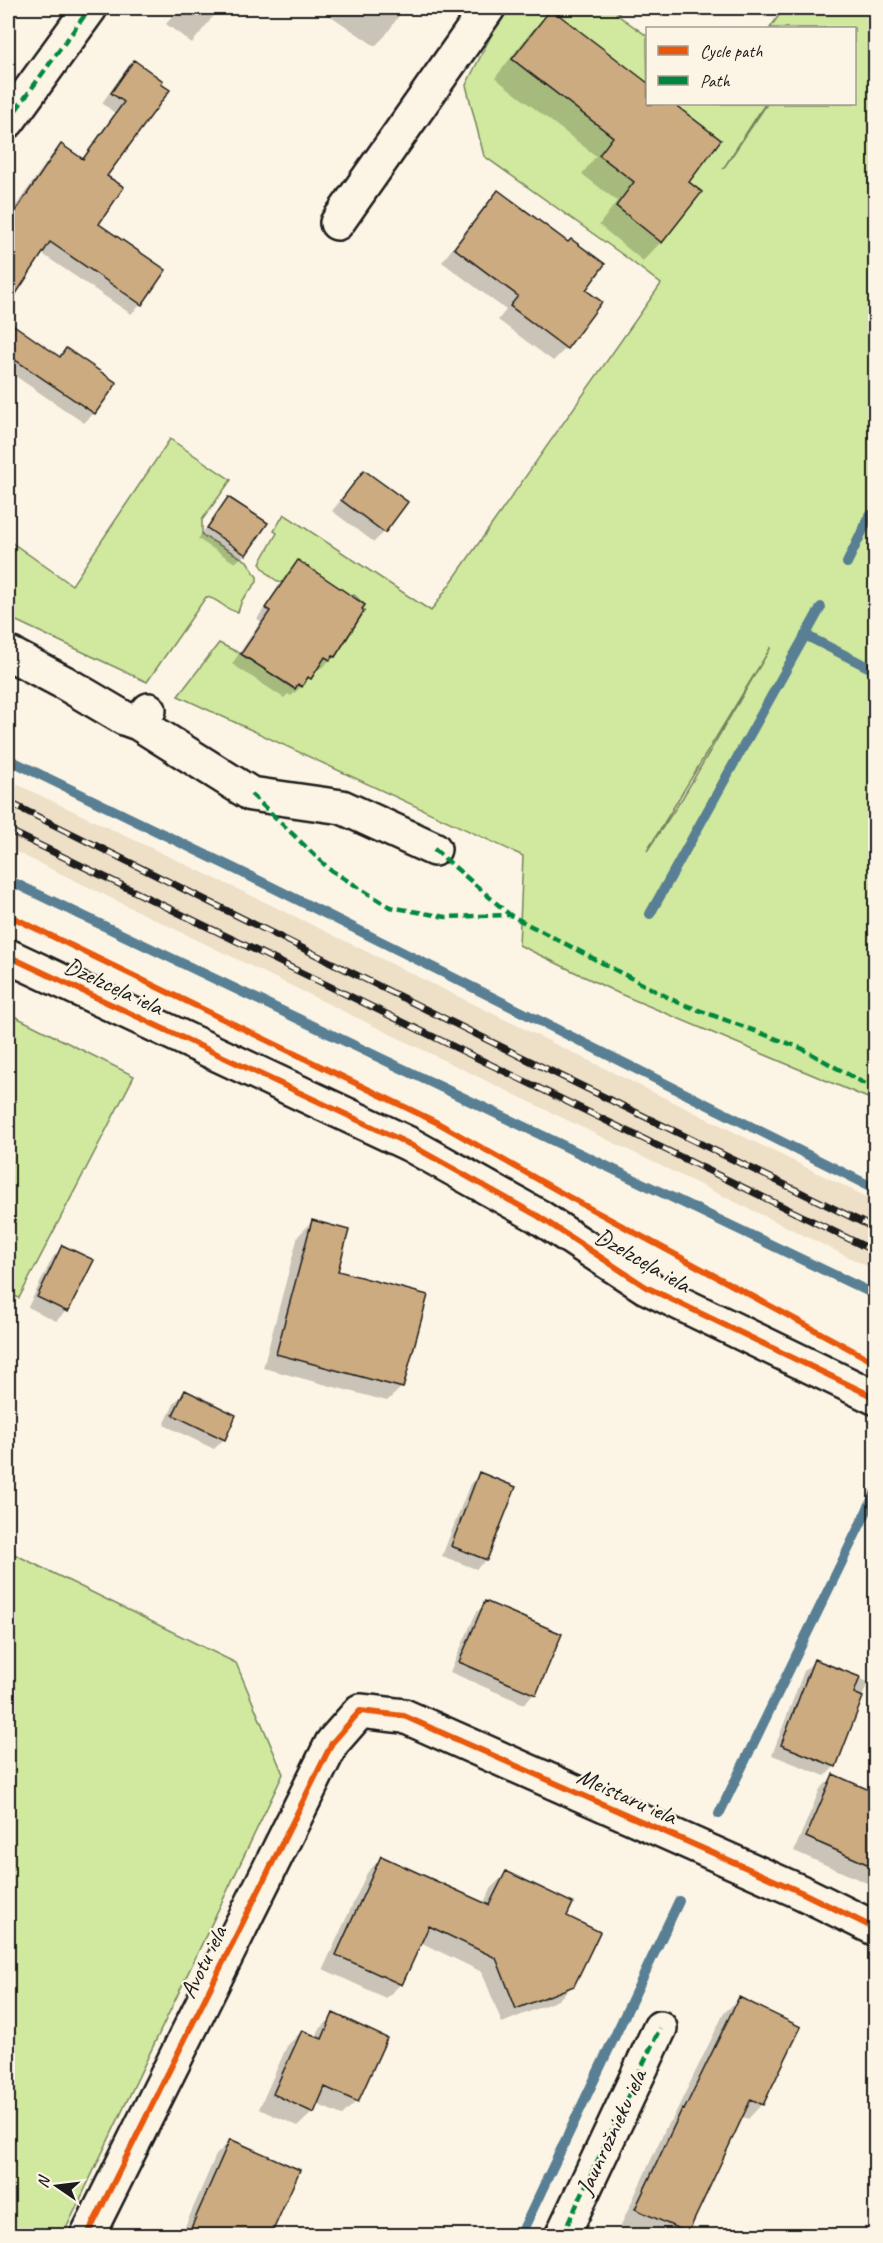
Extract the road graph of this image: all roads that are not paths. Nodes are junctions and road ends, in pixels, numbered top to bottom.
1 (90, 8) edge
2 (488, 8) edge
3 (8, 121) edge
4 (337, 223) dead end
5 (8, 653) edge
6 (434, 849) dead end
7 (8, 956) edge
8 (876, 1398) edge
9 (360, 1711) joint
10 (876, 1929) edge
11 (660, 2028) dead end
12 (87, 2235) edge
13 (562, 2235) edge

1 - 3 street
2 - 4 street
5 - 6 street
7 - 8 street, Dzelzceļa iela
9 - 10 street, Meistaru iela
9 - 12 street, Avotu iela
11 - 13 street, Jaunrožnieku iela

